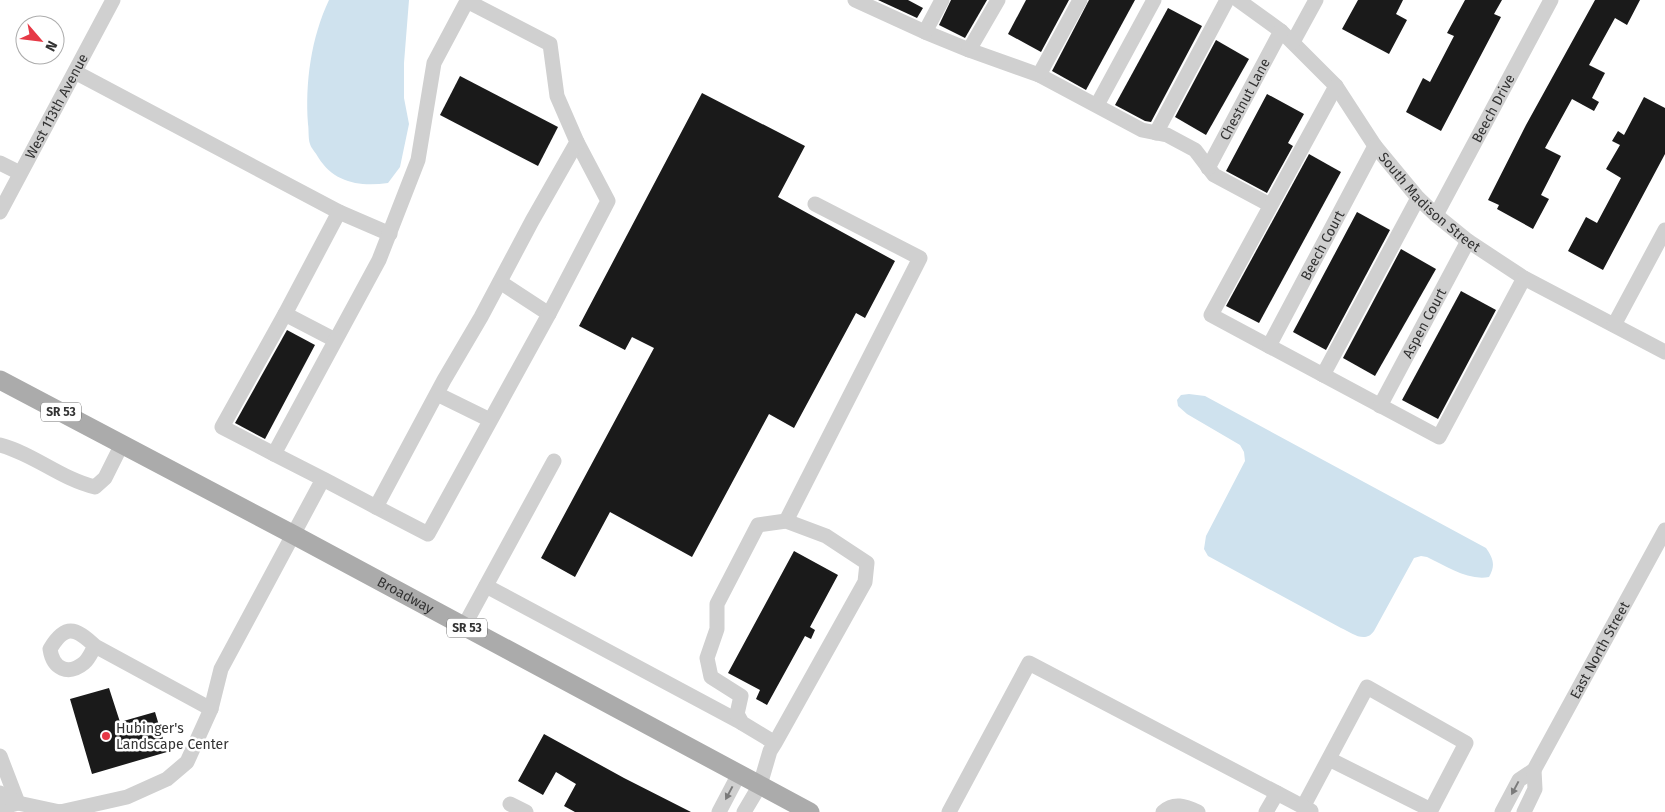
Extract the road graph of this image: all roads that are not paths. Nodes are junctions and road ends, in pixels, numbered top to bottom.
1 (113, 0) edge
2 (942, 0) edge
3 (998, 0) edge
4 (1080, 0) edge
5 (1154, 0) edge
6 (1227, 0) edge
7 (1238, 0) edge
8 (1316, 0) edge
9 (1551, 0) edge
10 (860, 1) edge
11 (1281, 30) junction
12 (925, 32) junction
13 (1293, 42) junction
14 (969, 50) junction
15 (75, 72) junction
16 (1039, 75) junction
17 (1336, 86) junction
18 (1097, 105) junction
19 (1156, 132) junction
20 (577, 142) junction
21 (1376, 146) junction
22 (0, 162) edge
23 (1208, 168) junction
24 (20, 173) junction
25 (1418, 198) junction
26 (815, 204) dead end
27 (1270, 205) junction
28 (0, 212) edge
29 (339, 212) junction
30 (1436, 215) junction
31 (1665, 230) edge
32 (390, 234) junction
33 (1468, 241) junction
34 (1524, 278) junction
35 (500, 282) junction
36 (285, 314) junction
37 (549, 314) junction
38 (1614, 325) junction
39 (335, 340) junction
40 (1269, 346) junction
41 (1665, 352) edge
42 (1323, 375) junction
43 (0, 380) edge
44 (436, 394) junction
45 (1380, 406) junction
46 (490, 420) junction
47 (122, 444) junction
48 (0, 445) edge
49 (274, 454) junction
50 (554, 461) dead end
51 (323, 479) junction
52 (376, 507) junction
53 (786, 521) junction
54 (1665, 530) edge
55 (294, 535) junction
56 (1661, 549) edge
57 (486, 586) junction
58 (464, 626) junction
59 (95, 646) dead end
60 (211, 709) junction
61 (742, 724) junction
62 (775, 743) junction
63 (0, 756) edge
64 (1329, 759) junction
65 (1534, 770) junction
66 (740, 774) junction
67 (760, 785) junction
68 (0, 793) edge
69 (1276, 793) junction
70 (18, 803) junction
71 (510, 804) dead end
72 (0, 808) edge
73 (1308, 810) edge
74 (526, 812) edge
75 (719, 812) edge
76 (744, 812) edge
77 (810, 812) edge
78 (949, 812) edge
79 (1163, 812) edge
80 (1198, 812) edge
81 (1266, 812) edge
82 (1502, 812) edge
83 (1524, 812) edge

1 - 15 street, West 113th Avenue
2 - 12 street
3 - 14 street
4 - 16 street
5 - 18 street
6 - 19 street
7 - 11 street, South Madison Street
8 - 13 street
9 - 30 street, Beech Drive
10 - 12 street
11 - 13 street, South Madison Street
11 - 23 street, Chestnut Lane
12 - 14 street
13 - 17 street, South Madison Street
14 - 16 street
15 - 24 street, West 113th Avenue
15 - 29 street
16 - 18 street
17 - 21 street, South Madison Street
17 - 27 street
18 - 19 street
19 - 23 street
20 - 32 street
20 - 35 street
20 - 37 street
21 - 25 street, South Madison Street
21 - 40 street, Beech Court
22 - 24 street
23 - 27 street
24 - 28 street, West 113th Avenue
25 - 30 street, South Madison Street
25 - 42 street
26 - 53 street
27 - 40 street
29 - 32 street
29 - 36 street
30 - 33 street, South Madison Street
31 - 38 street
32 - 39 street
33 - 34 street, South Madison Street
33 - 45 street, Aspen Court
34 - 38 street, South Madison Street
34 - 45 street
35 - 37 street
35 - 44 street
36 - 39 street
36 - 49 street
37 - 46 street
38 - 41 street, South Madison Street
39 - 49 street
40 - 42 street
42 - 45 street
43 - 47 main road, Broadway / SR 53
44 - 46 street
44 - 52 street
46 - 52 street
47 - 48 street
47 - 55 main road, Broadway / SR 53
49 - 51 street
50 - 57 street
51 - 52 street
51 - 55 street
53 - 61 street
53 - 62 street
54 - 56 street, East North Street
55 - 58 main road, Broadway / SR 53
55 - 60 street
56 - 65 street, East North Street
57 - 58 street
57 - 61 street
58 - 66 main road, Broadway / SR 53
59 - 60 street
60 - 70 street
61 - 62 street
62 - 67 street
63 - 70 street
64 - 64 street
64 - 73 street
65 -> 82 street, East North Street
65 - 83 street, East North Street
66 - 67 main road, Broadway / SR 53
66 -> 75 street
67 - 76 street
67 - 77 main road, Broadway / SR 53
68 - 70 street
69 - 73 street
69 - 78 street
69 - 81 street
70 - 72 street
71 - 74 street
79 - 80 street

